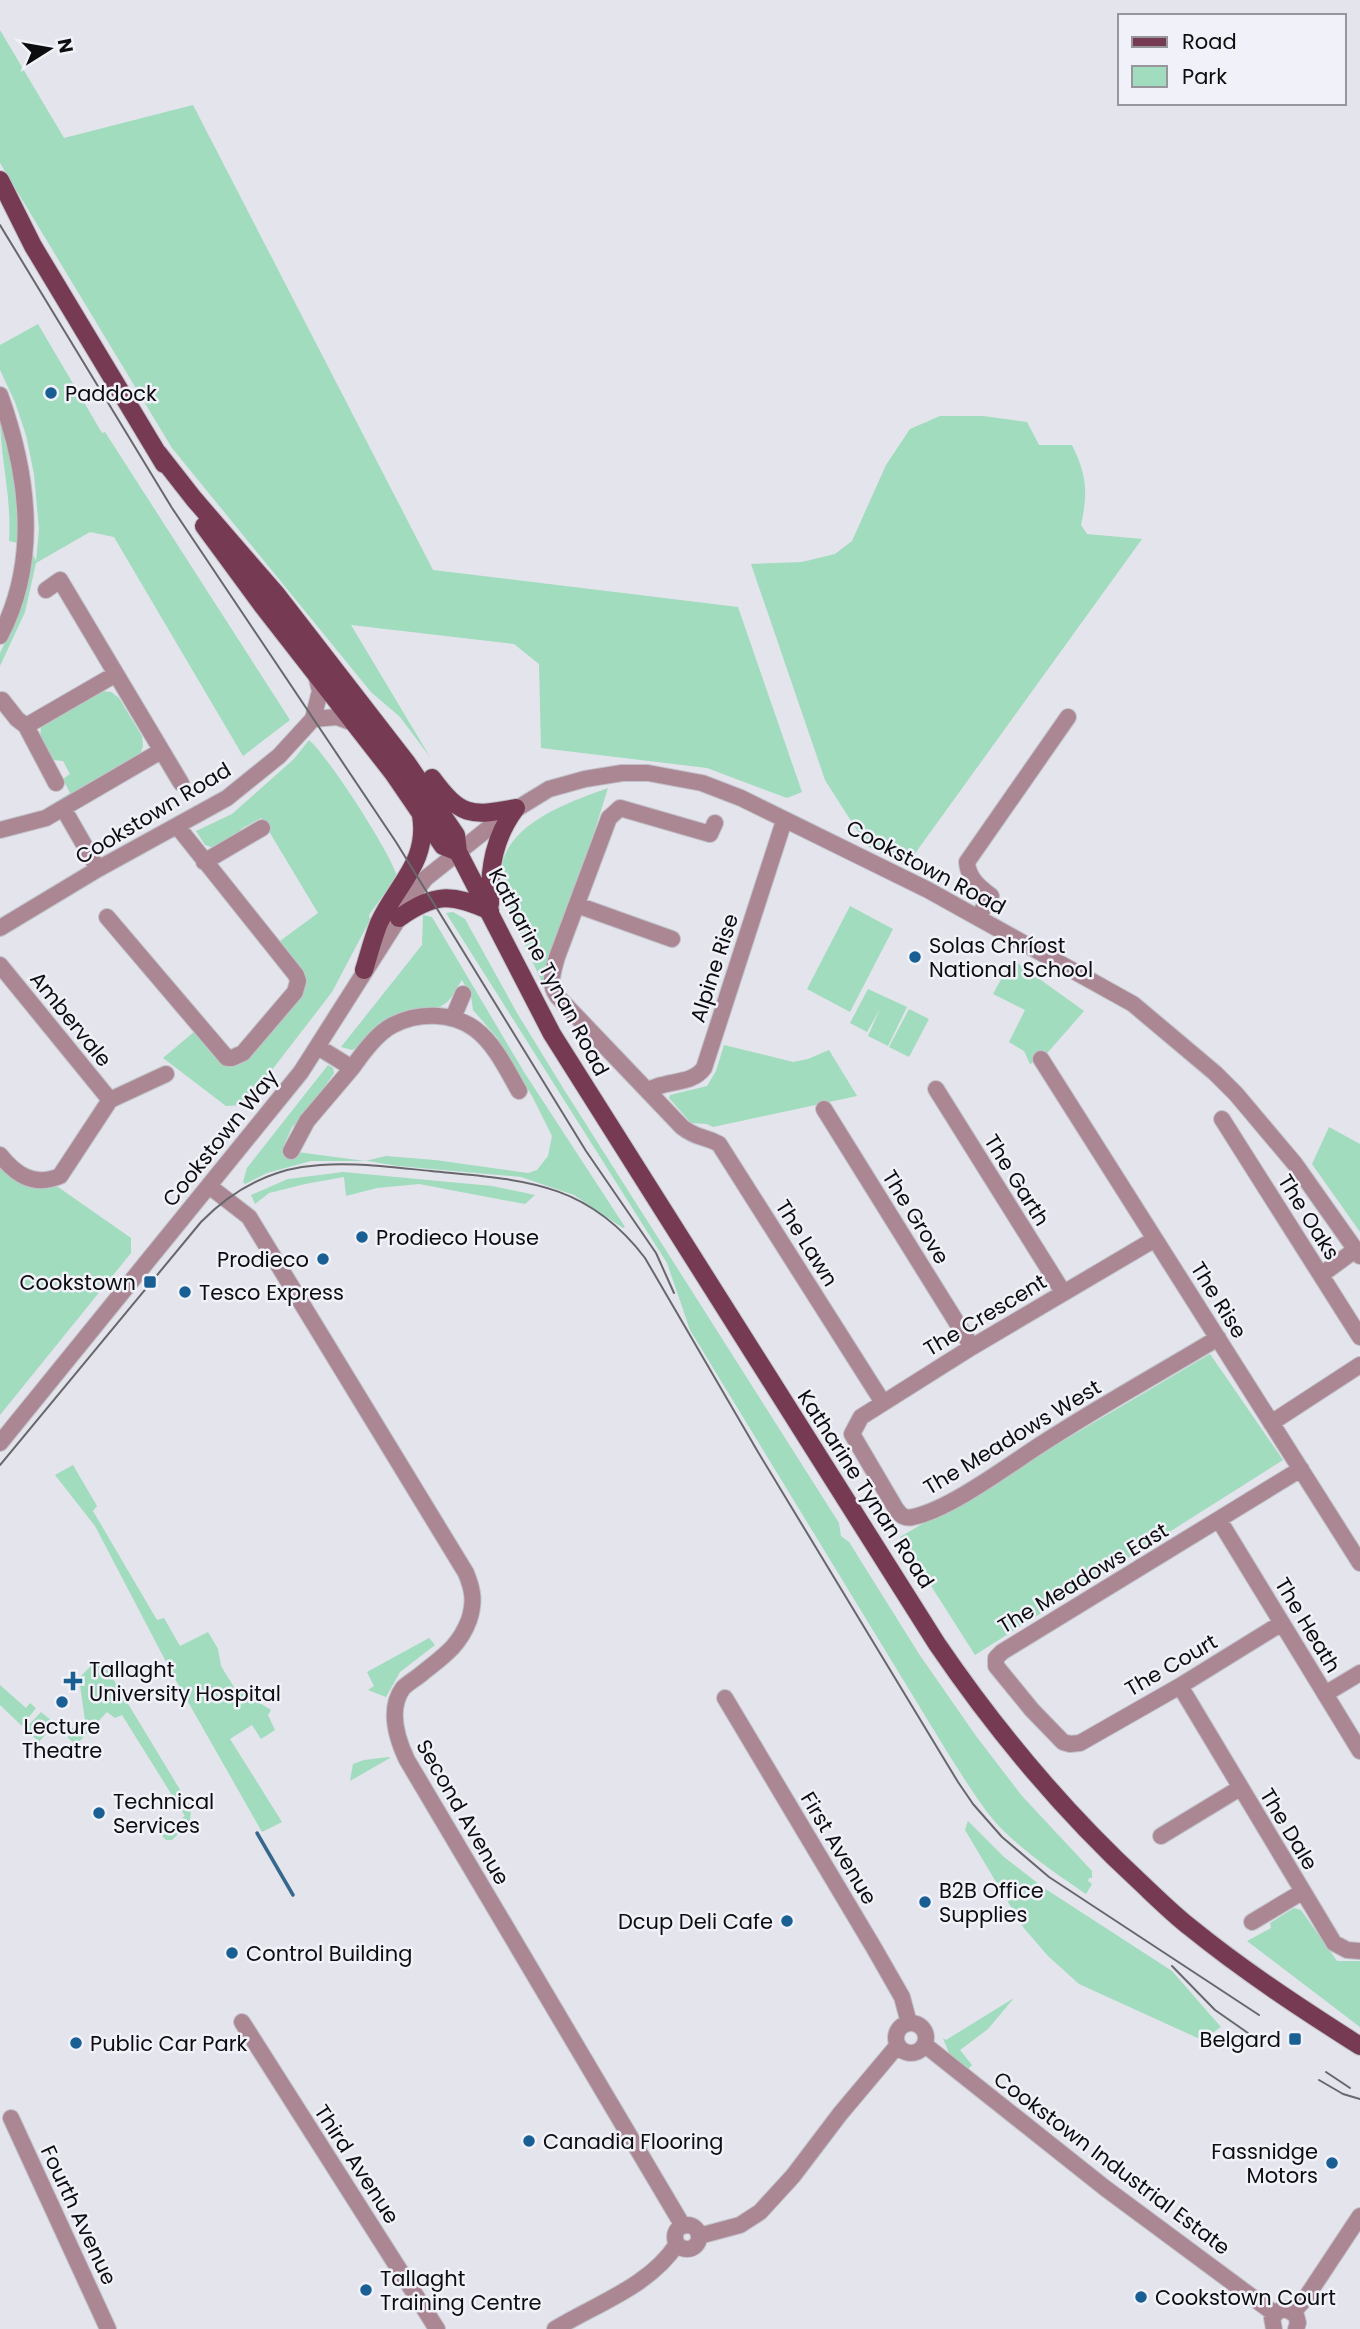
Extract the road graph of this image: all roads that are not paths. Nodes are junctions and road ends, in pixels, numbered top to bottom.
1 (0, 180) edge
2 (0, 202) edge
3 (33, 246) junction
4 (0, 395) edge
5 (158, 453) junction
6 (46, 590) dead end
7 (0, 635) edge
8 (116, 674) junction
9 (316, 674) junction
10 (2, 699) dead end
11 (1068, 717) dead end
12 (313, 719) junction
13 (362, 719) junction
14 (26, 726) junction
15 (161, 751) junction
16 (56, 783) dead end
17 (181, 783) dead end
18 (63, 808) junction
19 (516, 808) junction
20 (420, 811) junction
21 (784, 821) junction
22 (715, 822) dead end
23 (177, 826) junction
24 (262, 828) dead end
25 (0, 830) edge
26 (458, 852) junction
27 (204, 862) junction
28 (98, 869) junction
29 (577, 905) junction
30 (490, 911) junction
31 (107, 917) dead end
32 (978, 917) junction
33 (399, 918) junction
34 (0, 928) edge
35 (672, 939) dead end
36 (0, 965) edge
37 (364, 970) junction
38 (463, 994) dead end
39 (453, 1018) junction
40 (318, 1046) junction
41 (1041, 1059) dead end
42 (352, 1068) junction
43 (166, 1073) dead end
44 (936, 1090) dead end
45 (519, 1091) dead end
46 (648, 1091) junction
47 (110, 1100) junction
48 (824, 1109) dead end
49 (1222, 1119) dead end
50 (291, 1151) dead end
51 (0, 1155) edge
52 (209, 1186) junction
53 (1155, 1239) junction
54 (1357, 1253) edge
55 (1321, 1275) junction
56 (1063, 1292) junction
57 (1360, 1337) edge
58 (1218, 1338) junction
59 (972, 1347) junction
60 (1360, 1365) edge
61 (882, 1401) junction
62 (1272, 1423) junction
63 (854, 1440) joint
64 (0, 1443) edge
65 (1301, 1469) junction
66 (1219, 1520) junction
67 (1360, 1563) edge
68 (1282, 1623) junction
69 (1360, 1673) edge
70 (1180, 1686) junction
71 (1325, 1694) junction
72 (725, 1698) dead end
73 (1080, 1743) joint
74 (1360, 1751) edge
75 (1240, 1788) junction
76 (1161, 1836) dead end
77 (1302, 1892) junction
78 (1252, 1922) dead end
79 (1353, 1951) edge
80 (242, 2022) dead end
81 (909, 2023) junction
82 (898, 2045) junction
83 (925, 2045) junction
84 (1360, 2046) edge
85 (11, 2118) dead end
86 (1360, 2216) edge
87 (683, 2226) junction
88 (699, 2236) junction
89 (677, 2244) junction
90 (1293, 2312) junction
91 (1274, 2322) edge
92 (108, 2329) edge
93 (437, 2329) edge
94 (555, 2329) edge
95 (1296, 2329) edge

1 - 3 main road, Katharine Tynan Road
2 - 3 main road, Katharine Tynan Road
3 - 5 main road, Katharine Tynan Road
4 - 7 street
5 - 9 main road, Katharine Tynan Road
5 - 13 main road, Katharine Tynan Road
6 - 8 street
8 - 14 street
8 - 15 street
9 - 12 street
9 - 13 main road, Katharine Tynan Road
10 - 14 street
11 - 32 street
12 - 13 street
12 - 23 street, Cookstown Road
13 - 19 main road
13 - 20 main road, Katharine Tynan Road
13 - 26 main road, Katharine Tynan Road
14 - 16 street
15 - 17 street
15 - 18 street
18 - 25 street
18 - 28 street
19 - 21 street, Cookstown Road
19 - 26 street, Cookstown Road
19 - 30 main road
20 - 26 main road, Katharine Tynan Road
20 - 37 main road
21 - 32 street, Cookstown Road
21 - 46 street, Alpine Rise
22 - 29 street
23 - 27 street
23 - 28 street, Cookstown Road
24 - 27 street
26 - 30 main road, Katharine Tynan Road
26 - 33 street, Cookstown Way
27 - 31 street
28 - 34 street, Cookstown Road
29 - 35 street
29 - 46 street
30 - 33 main road
30 - 84 main road, Katharine Tynan Road
32 - 54 street, Cookstown Road
33 - 37 street, Cookstown Way
36 - 47 street, Ambervale
37 - 40 street, Cookstown Way
38 - 39 street
39 - 42 street
39 - 45 street
40 - 42 street
40 - 52 street, Cookstown Way
41 - 53 street, The Rise
42 - 50 street
43 - 47 street, Ambervale
44 - 56 street, The Garth
46 - 61 street, The Lawn
47 - 51 street, Ambervale
48 - 59 street, The Grove
49 - 55 street, The Oaks
52 - 64 street, Cookstown Way
52 - 87 street, Second Avenue
53 - 56 street, The Crescent
53 - 58 street, The Rise
54 - 55 street
55 - 57 street, The Oaks
56 - 59 street, The Crescent
58 - 62 street, The Rise
58 - 63 street, The Meadows West
59 - 61 street, The Crescent
60 - 62 street
61 - 63 street, The Crescent
62 - 65 street, The Rise
65 - 66 street, The Meadows East
65 - 67 street, The Rise
66 - 68 street, The Heath
66 - 73 street, The Meadows East
68 - 70 street, The Court
68 - 71 street, The Heath
69 - 71 street
70 - 73 street, The Court
70 - 75 street, The Dale
71 - 74 street, The Heath
72 - 81 street, First Avenue
75 - 76 street, The Dale
75 - 77 street, The Dale
77 - 78 street, The Dale
77 - 79 street, The Dale
80 - 93 street, Third Avenue
81 - 82 street
81 - 83 street
82 - 83 street
82 - 88 street
83 - 91 street, Cookstown Industrial Estate
85 - 92 street, Fourth Avenue
86 - 90 street
87 - 88 street
87 - 89 street
88 - 89 street
89 - 94 street
90 - 91 street
90 - 95 street

